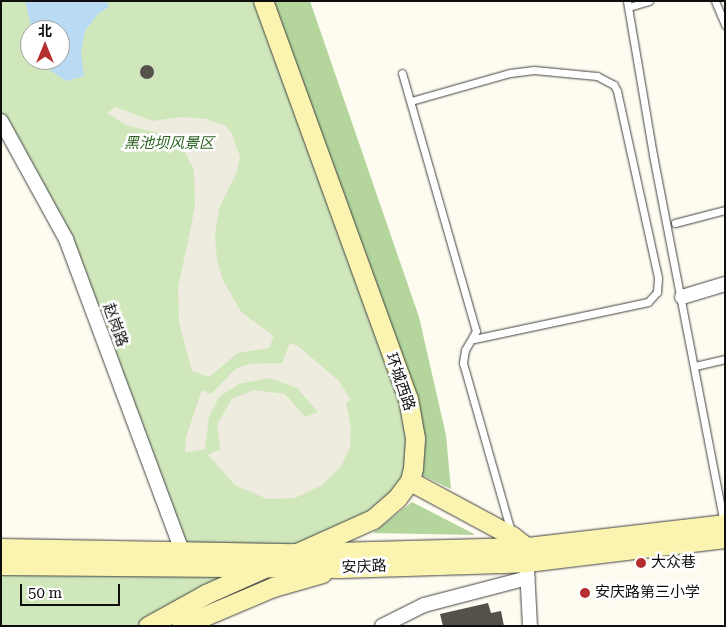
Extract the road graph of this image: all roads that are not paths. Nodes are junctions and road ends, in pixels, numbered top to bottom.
1 (263, 1) edge
2 (649, 1) edge
3 (715, 1) edge
4 (628, 4) edge
5 (725, 25) edge
6 (402, 73) dead end
7 (411, 101) junction
8 (1, 121) edge
9 (725, 210) edge
10 (675, 224) dead end
11 (725, 284) edge
12 (682, 297) junction
13 (474, 339) junction
14 (725, 359) edge
15 (695, 366) junction
16 (410, 481) junction
17 (725, 524) edge
18 (725, 538) edge
19 (1, 548) edge
20 (181, 549) junction
21 (295, 553) junction
22 (523, 556) junction
23 (1, 566) edge
24 (265, 566) junction
25 (341, 568) junction
26 (148, 626) edge
27 (181, 626) edge
28 (382, 626) edge
29 (530, 626) edge

1 - 16 main road, 环城西路
2 - 4 lane
3 - 5 lane
4 - 12 lane
6 - 7 lane
7 - 13 lane
7 - 13 lane
8 - 20 street, 赵岗路
9 - 10 lane
11 - 12 street
12 - 15 lane
13 - 22 lane
14 - 15 lane
15 - 17 lane
16 - 21 main road
16 - 22 main road
17 - 22 main road, 安庆路
18 - 22 main road, 安庆路
19 - 20 main road, 安庆路
20 - 21 main road, 安庆路
21 - 22 main road, 安庆路
21 - 24 main road
22 - 25 main road, 安庆路
22 - 28 street
22 - 29 street
23 - 24 main road, 安庆路
24 - 25 main road, 安庆路
24 - 26 main road
25 - 27 main road

